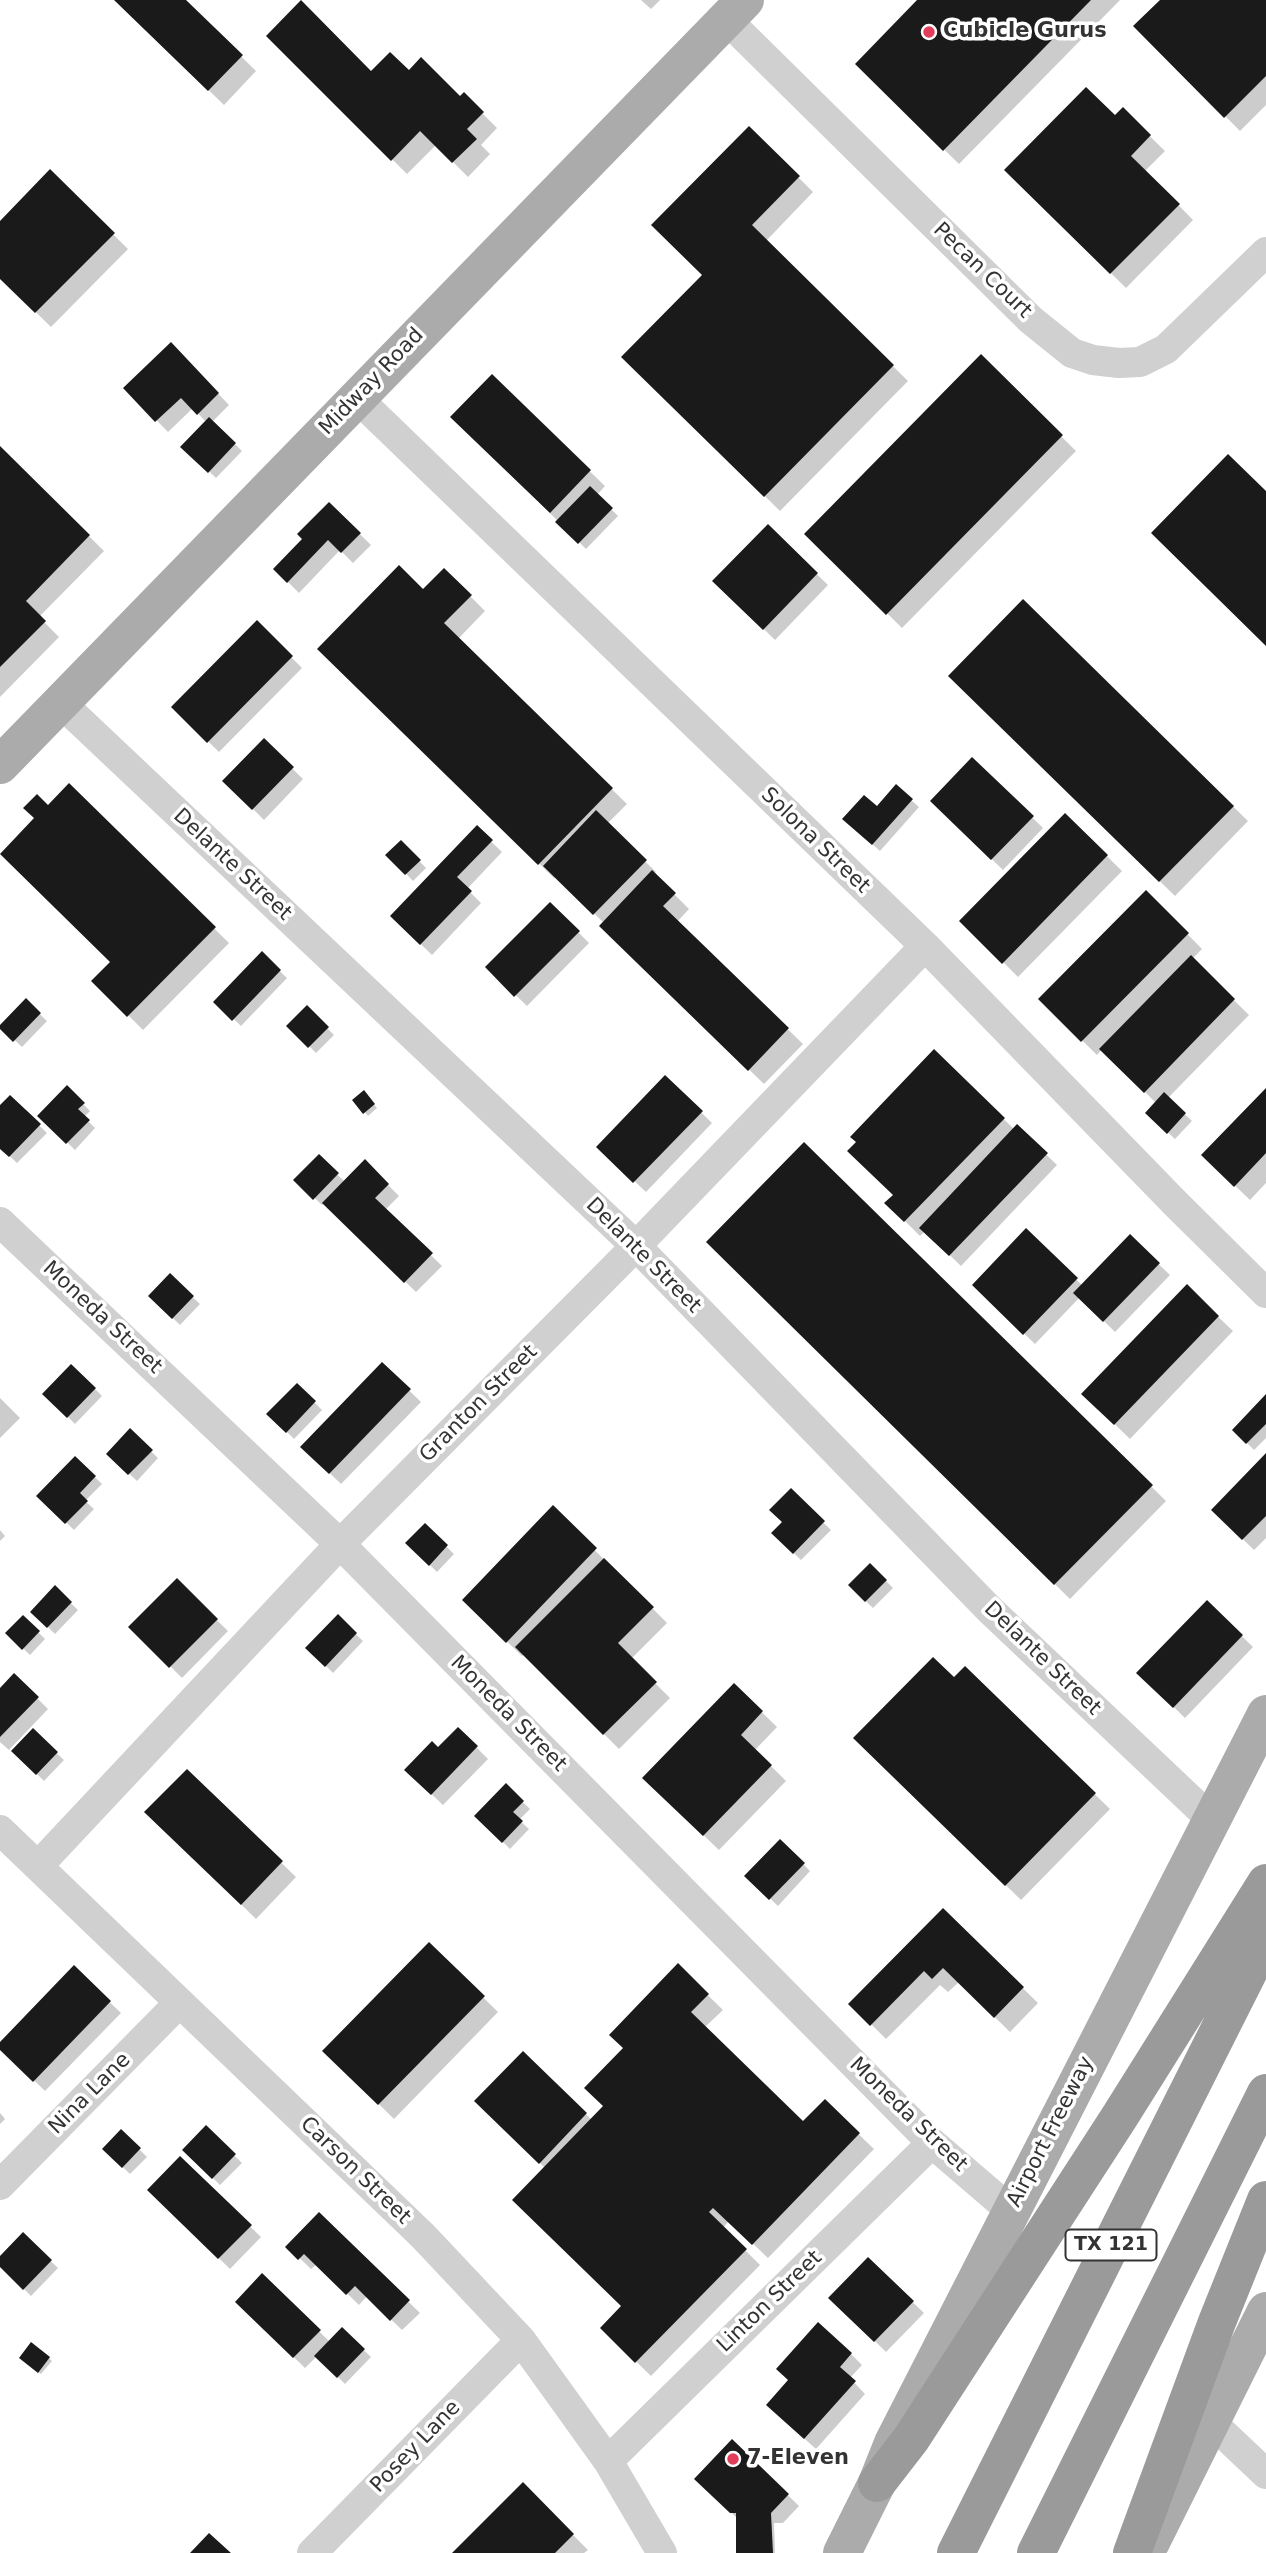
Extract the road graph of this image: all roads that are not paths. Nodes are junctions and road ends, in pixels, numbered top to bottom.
1 (735, 9) edge
2 (1266, 252) edge
3 (356, 397) junction
4 (61, 703) junction
5 (0, 765) edge
6 (925, 946) junction
7 (0, 1222) edge
8 (636, 1246) junction
9 (1266, 1293) edge
10 (340, 1544) junction
11 (1266, 1714) edge
12 (1212, 1820) junction
13 (0, 1830) edge
14 (38, 1866) junction
15 (1266, 1882) edge
16 (1266, 1937) edge
17 (179, 2003) junction
18 (1266, 2093) edge
19 (932, 2143) junction
20 (0, 2185) edge
21 (1266, 2200) edge
22 (1010, 2210) junction
23 (1266, 2311) edge
24 (521, 2340) junction
25 (1210, 2422) junction
26 (608, 2461) junction
27 (1266, 2474) edge
28 (877, 2483) junction
29 (312, 2553) edge
30 (662, 2553) edge
31 (842, 2553) edge
32 (956, 2553) edge
33 (1036, 2553) edge
34 (1132, 2553) edge
35 (1145, 2553) edge

1 - 2 street, Pecan Court
1 - 3 main road, Midway Road
3 - 4 main road, Midway Road
3 - 6 street, Solona Street
4 - 5 main road, Midway Road
4 - 8 street, Delante Street
6 - 8 street, Granton Street
6 - 9 street, Solona Street
7 - 10 street, Moneda Street
8 - 10 street, Granton Street
8 - 12 street, Delante Street
10 - 14 street, Granton Street
10 - 19 street, Moneda Street
11 - 12 main road, Airport Freeway
12 - 22 main road, Airport Freeway
13 - 14 street, Carson Street
14 - 17 street, Carson Street
15 - 28 highway
16 - 32 highway, TX 121
17 - 20 street, Nina Lane
17 - 24 street, Carson Street
18 - 33 highway, TX 121
19 - 22 street, Moneda Street
19 - 26 street, Linton Street
21 - 34 highway
22 - 28 main road, Airport Freeway
23 - 25 main road
24 - 26 street, Carson Street
24 - 29 street, Posey Lane
25 - 27 street
25 - 35 main road
26 - 30 street, Carson Street
28 - 31 main road, Airport Freeway

